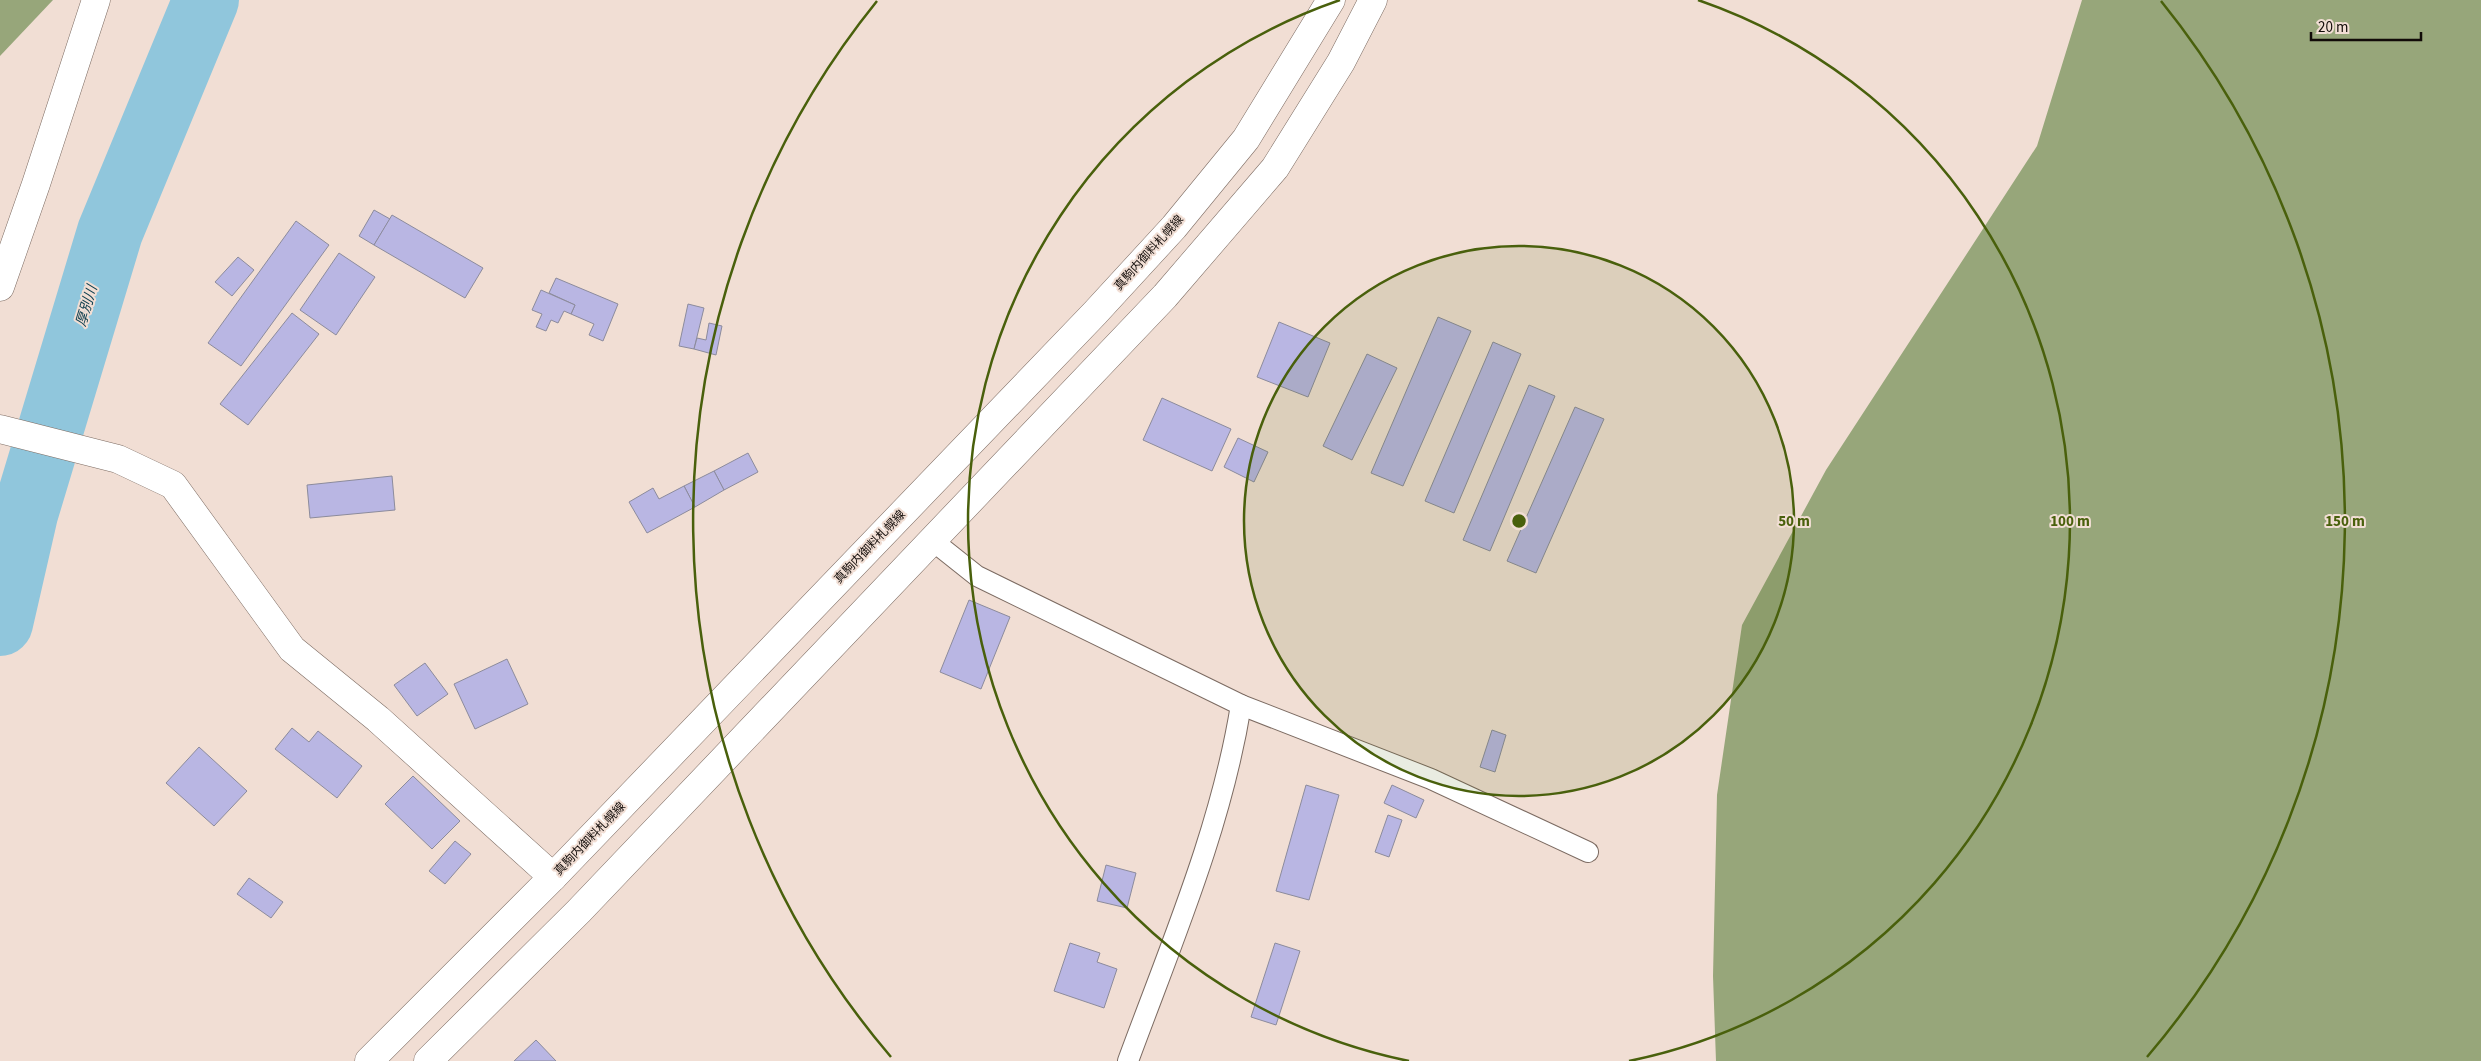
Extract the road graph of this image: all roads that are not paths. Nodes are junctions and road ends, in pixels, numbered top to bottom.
1 (96, 0) edge
2 (1331, 0) edge
3 (1373, 0) edge
4 (0, 287) edge
5 (0, 429) edge
6 (932, 541) junction
7 (1241, 706) junction
8 (1588, 852) dead end
9 (553, 877) junction
10 (369, 1061) edge
11 (428, 1061) edge
12 (1128, 1061) edge

1 - 4 main road
2 - 9 main road, 真駒内御料札幌線
3 - 6 main road
5 - 9 main road
6 - 7 lane
6 - 11 main road
7 - 8 lane
7 - 12 lane
9 - 10 main road, 真駒内御料札幌線

